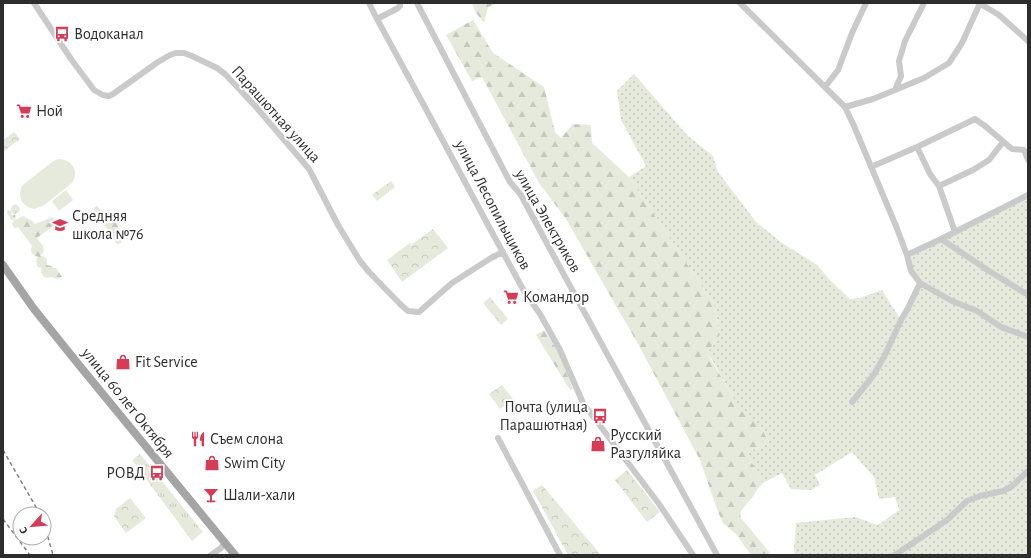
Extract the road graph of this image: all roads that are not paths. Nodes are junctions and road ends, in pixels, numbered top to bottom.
1 (34, 3) edge
2 (369, 3) edge
3 (400, 3) edge
4 (417, 3) edge
5 (740, 3) edge
6 (866, 3) edge
7 (924, 3) edge
8 (980, 3) edge
9 (376, 20) junction
10 (1028, 41) edge
11 (825, 87) junction
12 (895, 90) junction
13 (844, 107) junction
14 (1003, 142) junction
15 (917, 147) junction
16 (1026, 148) edge
17 (1028, 160) edge
18 (871, 167) junction
19 (939, 186) junction
20 (1028, 195) edge
21 (955, 232) junction
22 (941, 240) junction
23 (503, 252) junction
24 (907, 255) junction
25 (3, 265) edge
26 (920, 283) junction
27 (1028, 295) edge
28 (1028, 337) edge
29 (852, 402) dead end
30 (498, 438) dead end
31 (1028, 471) edge
32 (225, 542) junction
33 (211, 555) edge
34 (235, 555) edge
35 (560, 555) edge
36 (693, 555) edge
37 (717, 555) edge
38 (895, 555) edge

1 - 23 street, Парашютная улица
2 - 9 street, улица Лесопильщиков
3 - 9 street
4 - 37 street, улица Электриков
5 - 11 street
6 - 11 street
7 - 12 street
8 - 10 street
8 - 12 street
9 - 23 street, улица Лесопильщиков
11 - 13 street
12 - 13 street
13 - 18 street
14 - 15 street
14 - 16 street
14 - 19 street
15 - 18 street
15 - 19 street
16 - 17 street
18 - 24 street
19 - 21 street
20 - 21 street
21 - 22 street
22 - 24 street
22 - 27 street
23 - 36 street, улица Лесопильщиков
24 - 26 street
25 - 32 main road, улица 60 лет Октября
26 - 28 street
26 - 29 street
30 - 35 street
31 - 38 street
32 - 33 street
32 - 34 main road, улица 60 лет Октября

